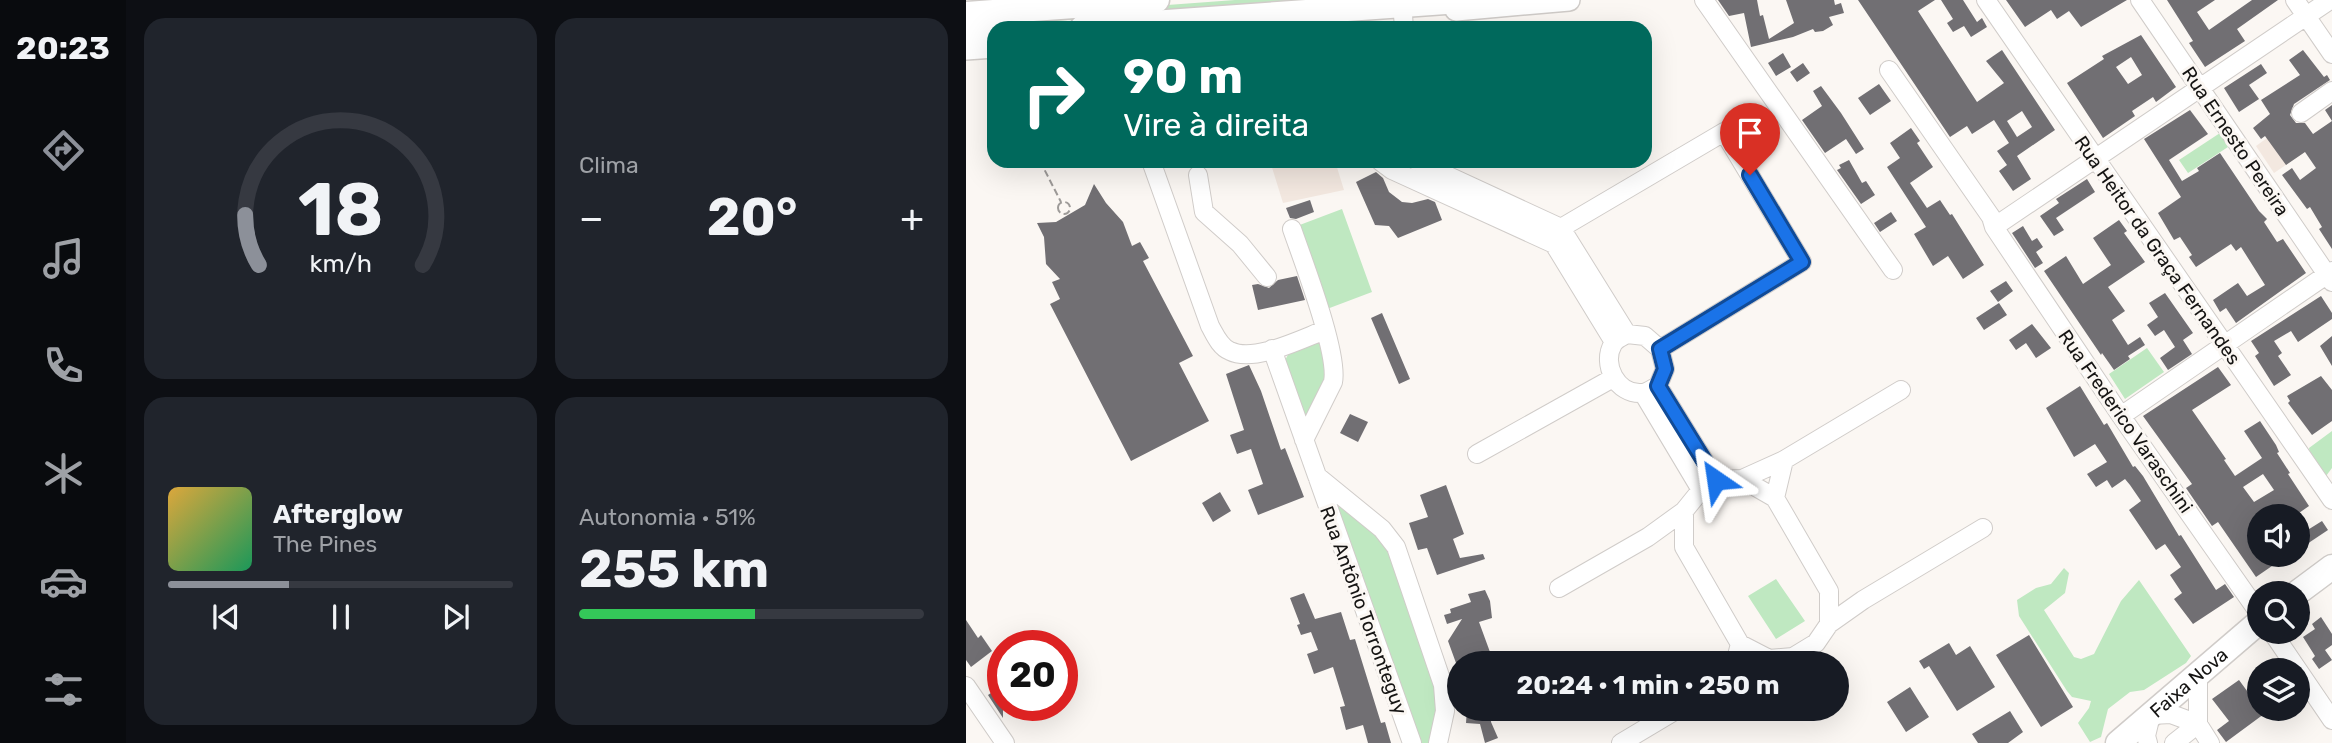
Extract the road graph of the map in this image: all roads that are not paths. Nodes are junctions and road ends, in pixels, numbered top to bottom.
1 (1157, 0) edge
2 (1474, 0) edge
3 (1569, 0) edge
4 (1704, 0) edge
5 (1986, 0) edge
6 (2140, 0) edge
7 (2295, 0) edge
8 (2330, 0) edge
9 (966, 3) edge
10 (966, 14) edge
11 (994, 15) edge
12 (1399, 16) edge
13 (2306, 16) junction
14 (1267, 21) edge
15 (1350, 21) edge
16 (1369, 21) edge
17 (966, 22) edge
18 (966, 36) edge
19 (987, 48) edge
20 (966, 50) edge
21 (2332, 54) edge
22 (1889, 70) dead end
23 (2199, 88) junction
24 (2332, 91) edge
25 (2301, 113) dead end
26 (2095, 159) junction
27 (1154, 168) edge
28 (1389, 168) edge
29 (1429, 168) edge
30 (1198, 175) dead end
31 (1994, 227) junction
32 (1292, 229) dead end
33 (1557, 236) junction
34 (1893, 270) dead end
35 (2330, 276) edge
36 (1267, 277) dead end
37 (1325, 330) junction
38 (1621, 338) junction
39 (2224, 345) junction
40 (1272, 349) junction
41 (1660, 349) junction
42 (1614, 378) junction
43 (1650, 390) junction
44 (1901, 390) dead end
45 (2121, 416) junction
46 (1304, 440) junction
47 (1477, 454) dead end
48 (1784, 460) junction
49 (1317, 476) junction
50 (1742, 479) junction
51 (1708, 485) junction
52 (1775, 498) junction
53 (2332, 500) edge
54 (1684, 511) junction
55 (1983, 528) dead end
56 (1648, 537) junction
57 (1684, 547) junction
58 (2332, 567) edge
59 (2310, 583) edge
60 (1559, 588) dead end
61 (1829, 591) junction
62 (2247, 596) edge
63 (1863, 600) junction
64 (1829, 624) junction
65 (2247, 632) edge
66 (1740, 644) junction
67 (2280, 644) edge
68 (1738, 651) edge
69 (1750, 651) edge
70 (1803, 651) edge
71 (2198, 674) junction
72 (966, 686) edge
73 (2151, 715) junction
74 (2332, 720) edge
75 (1658, 721) edge
76 (2198, 724) junction
77 (1005, 743) edge
78 (1412, 743) edge
79 (1438, 743) edge
80 (1620, 743) edge
81 (2118, 743) edge
82 (2148, 743) edge
83 (2174, 743) edge
84 (2210, 743) edge

1 - 11 highway
2 - 12 highway
3 - 12 main road
4 - 34 street
5 - 26 street, Rua Heitor da Graça Fernandes
6 - 23 street, Rua Ernesto Pereira
7 - 13 street
8 - 13 street
9 - 11 main road
10 - 11 highway
11 - 17 highway
11 - 18 highway
12 - 14 highway
12 - 15 highway
12 - 16 main road
13 - 21 street
13 - 23 street
19 - 20 main road
22 - 31 street, Rua Frederico Varaschini
23 - 26 street
23 - 35 street, Rua Ernesto Pereira
24 - 25 street
26 - 31 street
26 - 39 street, Rua Heitor da Graça Fernandes
27 - 40 street
28 - 33 street
29 - 33 street
30 - 36 street
31 - 45 street, Rua Frederico Varaschini
32 - 37 street
33 - 38 street
33 - 41 street
35 - 39 street
37 - 40 street
37 - 46 street
38 - 41 street
38 - 42 street
39 - 45 street
39 - 53 street, Rua Heitor da Graça Fernandes
40 - 46 street, Rua Antônio Torronteguy
41 - 43 street
42 - 43 street
42 - 47 street
43 - 51 street
44 - 48 street
45 - 62 street, Rua Frederico Varaschini
46 - 49 street, Rua Antônio Torronteguy
48 - 50 street
48 - 52 street
49 - 78 street, Rua Antônio Torronteguy
49 - 79 street, Rua Antônio Torronteguy
50 - 51 street
50 - 52 street
51 - 54 street
52 - 61 street
54 - 56 street
54 - 57 street
55 - 63 street
56 - 57 street
56 - 60 street
57 - 66 street
58 - 59 highway
61 - 63 street
61 - 64 street
63 - 64 street
64 - 70 street
65 - 71 highway, Faixa Nova
66 - 68 street
66 - 69 street
67 - 74 street
71 - 73 highway, Faixa Nova
71 - 76 street
72 - 77 street
73 - 76 street
73 - 81 highway, Faixa Nova
73 - 82 street
75 - 80 street
76 - 83 street
76 - 84 street

